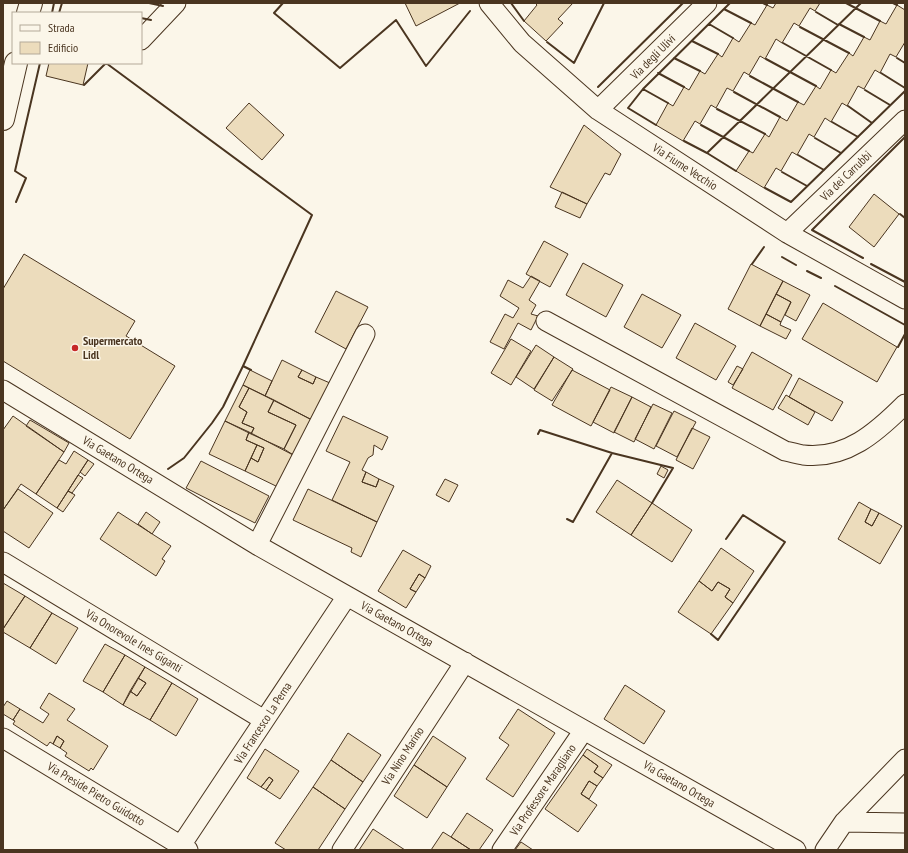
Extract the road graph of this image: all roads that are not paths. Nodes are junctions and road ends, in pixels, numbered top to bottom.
1 (176, 3) edge
2 (489, 3) edge
3 (707, 3) edge
4 (142, 39) edge
5 (16, 64) edge
6 (598, 110) junction
7 (3, 119) edge
8 (905, 120) edge
9 (786, 233) junction
10 (905, 299) edge
11 (546, 320) dead end
12 (365, 334) dead end
13 (3, 390) edge
14 (905, 404) edge
15 (256, 545) junction
16 (3, 562) edge
17 (347, 596) junction
18 (464, 662) junction
19 (264, 720) junction
20 (584, 730) junction
21 (3, 738) edge
22 (905, 759) edge
23 (844, 822) junction
24 (905, 823) edge
25 (183, 849) edge
26 (342, 850) edge
27 (502, 850) edge
28 (796, 850) edge
29 (825, 850) edge

1 - 4 street
2 - 6 street, Via Fiume Vecchio
3 - 6 street, Via degli Ulivi
5 - 7 main road
6 - 9 street, Via Fiume Vecchio
8 - 9 street, Via dei Carrubbi
9 - 10 street, Via Fiume Vecchio
11 - 14 street
12 - 15 street
13 - 15 street, Via Gaetano Ortega
15 - 17 street, Via Gaetano Ortega
16 - 19 street, Via Onorevole Ines Giganti
17 - 18 street, Via Gaetano Ortega
17 - 19 street, Via Francesco La Perna
18 - 20 street, Via Gaetano Ortega
18 - 26 street, Via Nino Marino
19 - 25 street, Via Francesco La Perna
20 - 27 street, Via Professore Maragliano
20 - 28 street, Via Gaetano Ortega
21 - 25 street, Via Preside Pietro Guidotto
22 - 23 street
23 - 24 street
23 - 29 street

